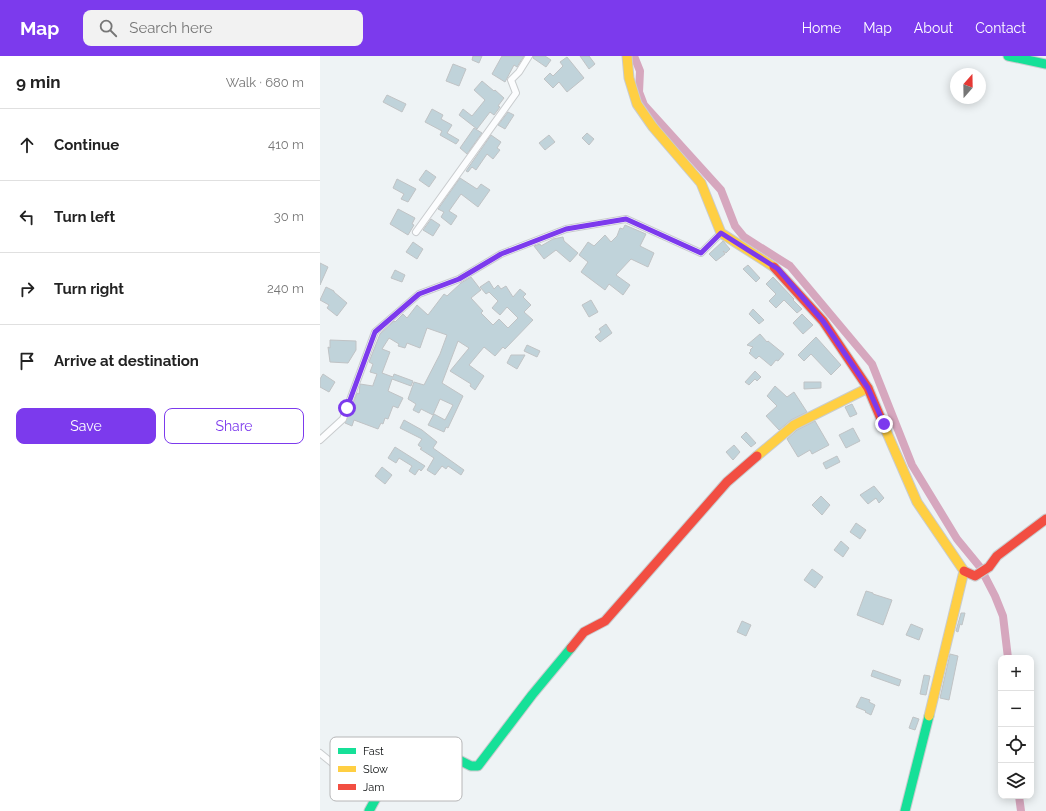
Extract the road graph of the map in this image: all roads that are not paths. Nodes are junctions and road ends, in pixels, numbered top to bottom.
1 (529, 56) edge
2 (626, 56) edge
3 (1008, 56) edge
4 (1046, 64) edge
5 (416, 232) dead end
6 (721, 233) junction
7 (868, 388) junction
8 (320, 440) edge
9 (1046, 519) edge
10 (964, 571) junction
11 (320, 753) edge
12 (330, 761) edge
13 (462, 762) edge
14 (375, 801) edge
15 (368, 811) edge
16 (905, 811) edge

1 - 5 street
2 - 6 street
3 - 4 street
6 - 7 street
6 - 8 street
7 - 10 street
7 - 13 street
9 - 10 street
10 - 16 street
11 - 12 street
14 - 15 street

